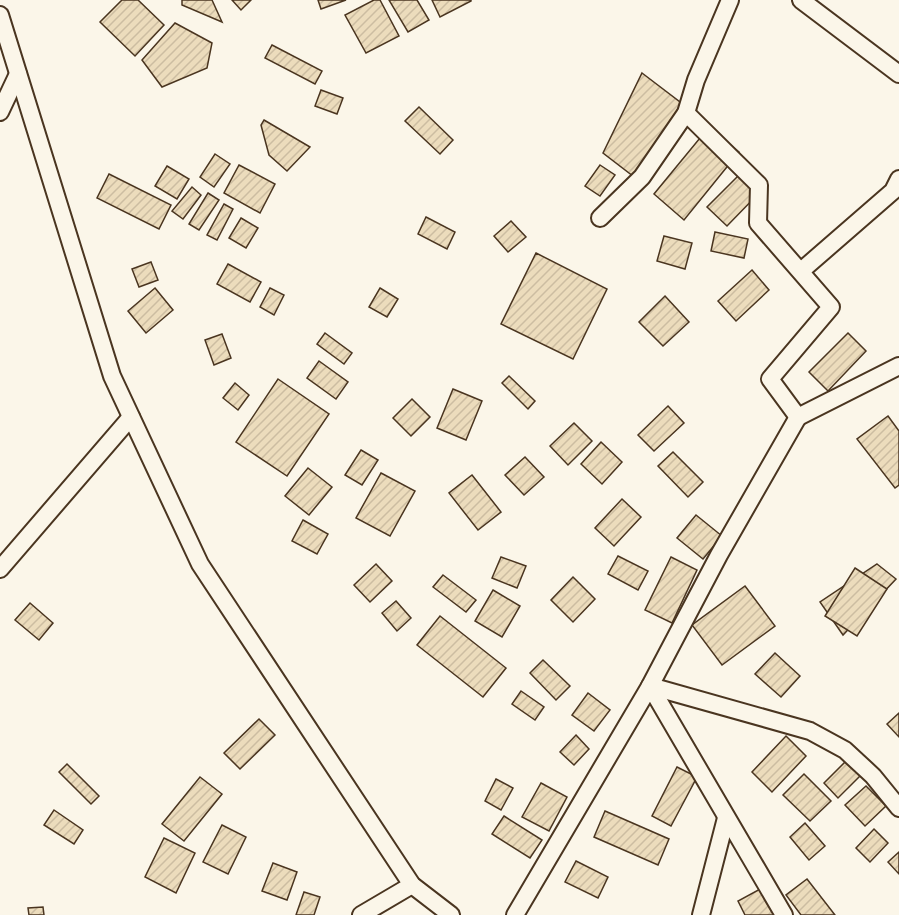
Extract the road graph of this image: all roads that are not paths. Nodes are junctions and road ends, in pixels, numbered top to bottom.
1 (730, 0) edge
2 (801, 0) edge
3 (0, 15) edge
4 (18, 74) junction
5 (899, 74) edge
6 (0, 112) edge
7 (686, 113) junction
8 (899, 179) edge
9 (600, 218) dead end
10 (801, 271) junction
11 (899, 366) edge
12 (131, 417) junction
13 (798, 417) junction
14 (0, 569) edge
15 (650, 686) junction
16 (899, 808) edge
17 (726, 818) junction
18 (412, 885) junction
19 (360, 915) edge
20 (451, 915) edge
21 (515, 915) edge
22 (701, 915) edge
23 (784, 915) edge

1 - 7 street
2 - 5 street
3 - 4 street
4 - 6 street
4 - 12 street
7 - 9 street
7 - 10 street
8 - 10 street
10 - 13 street
11 - 13 street
12 - 14 street
12 - 18 street
13 - 15 street
15 - 16 street
15 - 17 street
15 - 21 street
17 - 22 street
17 - 23 street
18 - 19 street
18 - 20 street

